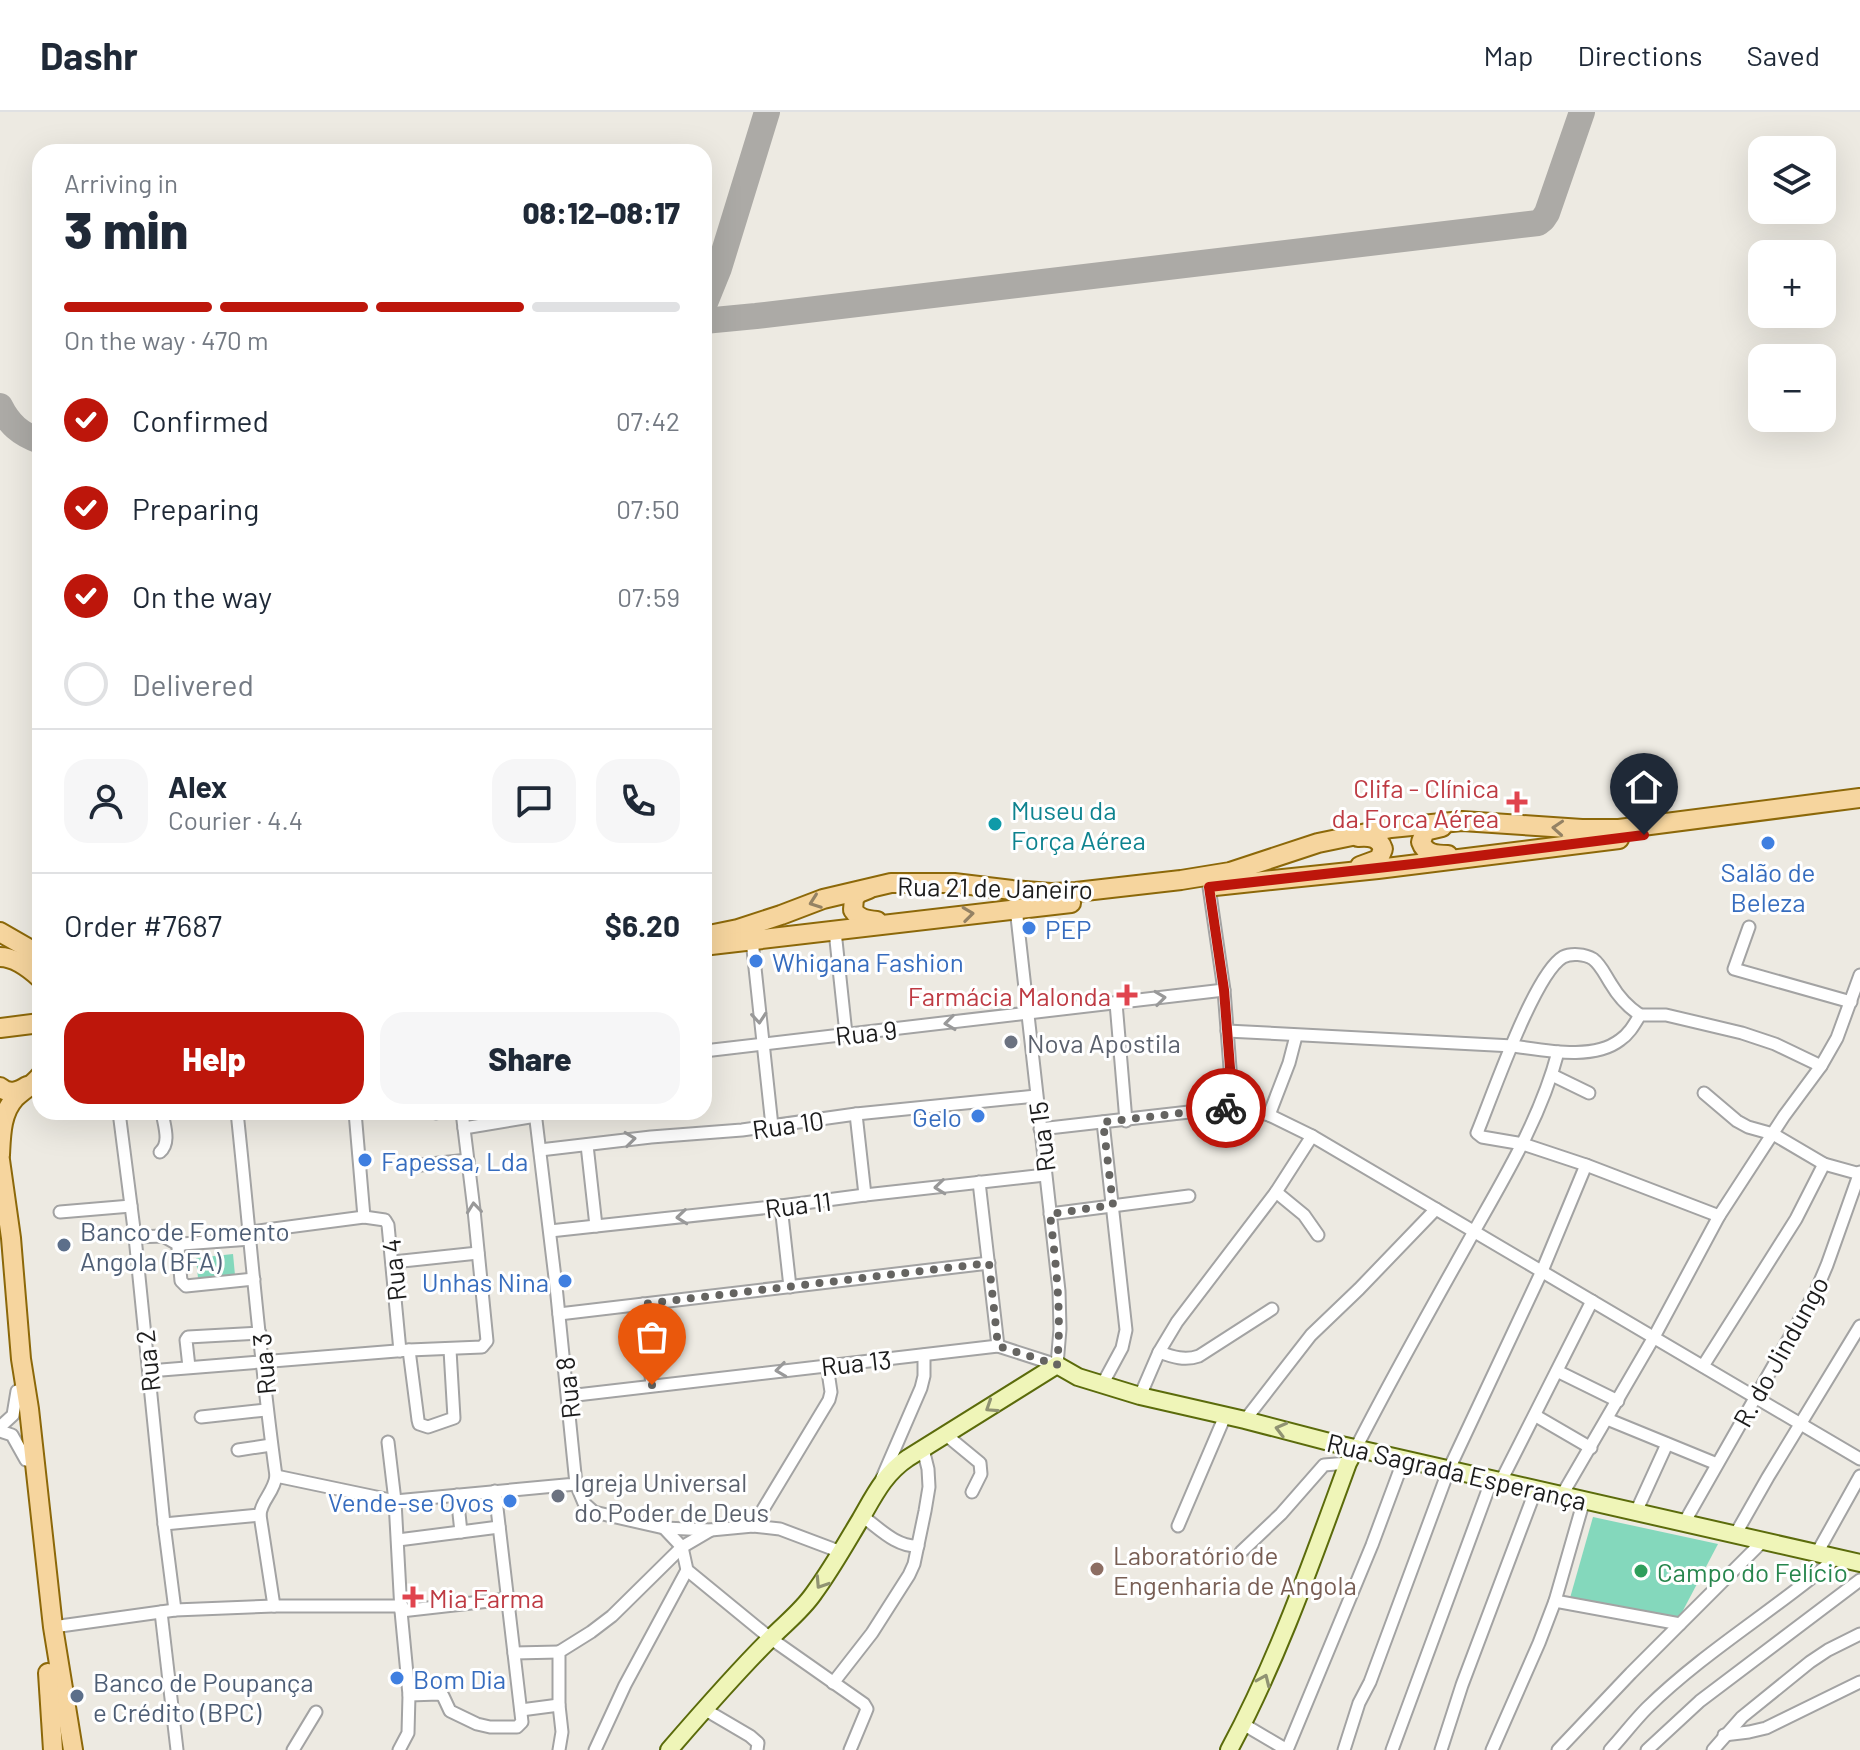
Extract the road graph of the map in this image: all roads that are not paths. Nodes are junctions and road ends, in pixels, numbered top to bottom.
1 (1860, 794) edge
2 (1860, 809) edge
3 (1497, 822) junction
4 (1335, 838) junction
5 (1503, 852) junction
6 (1334, 873) junction
7 (891, 883) junction
8 (1209, 887) junction
9 (1016, 908) junction
10 (893, 924) junction
11 (1749, 927) dead end
12 (835, 931) junction
13 (0, 932) edge
14 (712, 934) edge
15 (752, 940) junction
16 (712, 945) edge
17 (32, 950) edge
18 (0, 957) edge
19 (32, 971) edge
20 (1860, 975) edge
21 (1224, 990) junction
22 (1851, 1002) junction
23 (1116, 1003) junction
24 (1027, 1014) junction
25 (1640, 1015) junction
26 (1227, 1031) junction
27 (846, 1034) junction
28 (1296, 1036) junction
29 (762, 1044) junction
30 (1513, 1046) junction
31 (712, 1050) edge
32 (1558, 1052) junction
33 (1821, 1066) junction
34 (1552, 1075) junction
35 (32, 1081) edge
36 (32, 1082) edge
37 (0, 1087) edge
38 (1589, 1093) dead end
39 (1704, 1093) dead end
40 (1036, 1096) junction
41 (1233, 1107) junction
42 (856, 1114) junction
43 (1269, 1115) junction
44 (120, 1120) edge
45 (163, 1120) edge
46 (238, 1120) edge
47 (356, 1120) edge
48 (463, 1120) edge
49 (505, 1120) edge
50 (536, 1120) edge
51 (1126, 1121) junction
52 (1103, 1122) junction
53 (772, 1126) junction
54 (464, 1128) junction
55 (1040, 1129) junction
56 (1773, 1134) junction
57 (1312, 1136) junction
58 (1523, 1144) junction
59 (587, 1145) junction
60 (540, 1150) junction
61 (160, 1152) dead end
62 (0, 1158) edge
63 (468, 1160) junction
64 (1824, 1164) junction
65 (421, 1165) dead end
66 (1586, 1165) junction
67 (1860, 1173) edge
68 (1045, 1175) junction
69 (979, 1182) junction
70 (1276, 1192) junction
71 (865, 1195) junction
72 (1189, 1196) dead end
73 (1113, 1205) junction
74 (131, 1206) junction
75 (781, 1206) junction
76 (1848, 1207) junction
77 (1436, 1209) junction
78 (60, 1212) dead end
79 (1860, 1212) edge
80 (1050, 1214) junction
81 (1719, 1216) junction
82 (364, 1217) junction
83 (596, 1226) junction
84 (550, 1231) junction
85 (1474, 1232) junction
86 (250, 1235) junction
87 (1318, 1235) dead end
88 (135, 1237) junction
89 (0, 1239) edge
90 (179, 1245) junction
91 (478, 1253) junction
92 (393, 1262) junction
93 (989, 1263) junction
94 (1542, 1271) junction
95 (254, 1279) junction
96 (790, 1287) junction
97 (1592, 1301) junction
98 (643, 1304) junction
99 (1272, 1309) dead end
100 (559, 1314) junction
101 (1860, 1326) edge
102 (260, 1333) junction
103 (1654, 1337) junction
104 (998, 1346) junction
105 (450, 1350) junction
106 (405, 1351) junction
107 (1159, 1352) junction
108 (924, 1355) junction
109 (263, 1362) junction
110 (827, 1365) junction
111 (1057, 1365) junction
112 (1703, 1366) junction
113 (189, 1367) junction
114 (149, 1371) junction
115 (1557, 1371) junction
116 (652, 1385) junction
117 (1102, 1385) junction
118 (17, 1391) junction
119 (568, 1396) junction
120 (1140, 1396) junction
121 (1755, 1397) junction
122 (1618, 1401) junction
123 (266, 1410) junction
124 (1225, 1416) junction
125 (1536, 1416) junction
126 (201, 1417) dead end
127 (1607, 1419) junction
128 (1245, 1420) junction
129 (1800, 1424) junction
130 (0, 1429) edge
131 (946, 1435) junction
132 (388, 1442) dead end
133 (1667, 1444) junction
134 (271, 1445) junction
135 (1356, 1448) junction
136 (1591, 1448) junction
137 (923, 1449) junction
138 (238, 1450) dead end
139 (1404, 1459) junction
140 (1860, 1459) edge
141 (26, 1460) junction
142 (1348, 1463) junction
143 (1717, 1464) junction
144 (1449, 1469) junction
145 (276, 1476) junction
146 (1860, 1476) edge
147 (1497, 1480) junction
148 (576, 1484) junction
149 (879, 1485) junction
150 (1536, 1489) junction
151 (495, 1491) junction
152 (972, 1492) dead end
153 (457, 1495) junction
154 (1562, 1495) junction
155 (1584, 1500) junction
156 (395, 1501) junction
157 (1636, 1512) junction
158 (260, 1515) junction
159 (862, 1516) junction
160 (1684, 1523) junction
161 (164, 1524) junction
162 (753, 1526) junction
163 (1178, 1526) dead end
164 (499, 1527) junction
165 (664, 1528) junction
166 (711, 1530) junction
167 (461, 1532) junction
168 (1735, 1535) junction
169 (398, 1540) junction
170 (1763, 1541) junction
171 (918, 1546) junction
172 (682, 1547) junction
173 (841, 1552) junction
174 (1241, 1552) dead end
175 (1817, 1553) junction
176 (1836, 1558) junction
177 (1860, 1563) edge
178 (687, 1570) junction
179 (1860, 1580) edge
180 (507, 1599) junction
181 (1555, 1601) junction
182 (274, 1606) junction
183 (402, 1609) junction
184 (175, 1610) junction
185 (161, 1612) junction
186 (1680, 1624) junction
187 (53, 1627) junction
188 (1860, 1634) edge
189 (770, 1638) junction
190 (559, 1652) junction
191 (514, 1653) junction
192 (1860, 1682) edge
193 (833, 1683) junction
194 (409, 1695) junction
195 (559, 1705) junction
196 (704, 1709) junction
197 (58, 1710) junction
198 (521, 1710) junction
199 (316, 1712) dead end
200 (1243, 1724) junction
201 (1724, 1735) junction
202 (178, 1749) edge
203 (53, 1750) edge
204 (60, 1750) edge
205 (70, 1750) edge
206 (293, 1750) edge
207 (399, 1750) edge
208 (559, 1750) edge
209 (595, 1750) edge
210 (669, 1750) edge
211 (757, 1750) edge
212 (850, 1750) edge
213 (1229, 1750) edge
214 (1287, 1750) edge
215 (1344, 1750) edge
216 (1392, 1750) edge
217 (1441, 1750) edge
218 (1492, 1750) edge
219 (1558, 1750) edge
220 (1610, 1750) edge
221 (1647, 1750) edge
222 (1713, 1750) edge

1 -> 3 main road, Rua 21 de Janeiro
2 - 5 main road, Rua 21 de Janeiro
3 - 4 main road, Rua 21 de Janeiro
3 - 5 main road
4 - 6 main road
4 - 7 main road, Rua 21 de Janeiro
5 - 6 main road, Rua 21 de Janeiro
6 - 8 main road, Rua 21 de Janeiro
7 - 10 main road
7 -> 14 main road, Rua 21 de Janeiro
8 - 9 main road, Rua 21 de Janeiro
8 - 21 street
10 -> 9 main road, Rua 21 de Janeiro
9 - 24 street, Rua 15
10 - 12 main road, Rua 21 de Janeiro
11 - 22 street
12 - 15 main road, Rua 21 de Janeiro
12 - 27 street
13 - 17 main road
15 - 16 main road, Rua 21 de Janeiro
15 -> 29 street
18 - 19 main road
20 - 22 street
23 -> 21 street, Rua 9
21 - 26 street
22 - 33 street
23 - 24 street, Rua 9
23 - 51 street
24 -> 27 street, Rua 9
24 - 40 street, Rua 15
25 - 30 street
25 - 32 street
25 - 33 street
26 - 28 street
26 - 41 street
27 - 29 street, Rua 9
28 - 30 street
28 - 43 street
29 - 31 street, Rua 9
29 - 53 street
30 - 32 street
30 - 58 street
32 - 34 street
33 - 56 street
34 - 38 street
34 - 58 street
35 - 37 main road
36 - 62 main road
39 - 56 street
40 - 42 street, Rua 10
40 - 55 street, Rua 15
41 - 43 street
41 - 51 street
42 - 53 street, Rua 10
42 - 71 street
43 - 57 street
44 - 74 street, Rua 2
45 - 61 street
46 - 86 street, Rua 3
47 - 82 street, Rua 4
48 - 54 street
49 - 54 street
50 - 60 street, Rua 8
51 - 52 street
52 - 55 street
52 - 73 street
59 -> 53 street, Rua 10
54 - 63 street
55 - 68 street, Rua 15
56 - 64 street
56 - 81 street
57 - 70 street
57 - 77 street
58 - 66 street
58 - 85 street
59 - 60 street, Rua 10
59 - 83 street
60 - 84 street, Rua 8
62 - 187 main road
63 - 65 street
91 -> 63 street
64 - 67 street
64 - 112 street
66 - 81 street
66 - 94 street
67 - 76 street, R. do Jindungo
68 - 69 street, Rua 11
68 - 80 street, Rua 15
69 -> 71 street, Rua 11
69 - 93 street
70 - 87 street
70 - 107 street
71 - 75 street, Rua 11
72 - 73 street
73 - 80 street
73 - 117 street
74 - 78 street
74 - 88 street, Rua 2
75 -> 83 street, Rua 11
75 - 96 street
76 - 79 street
76 - 121 street, R. do Jindungo
77 - 85 street
77 - 128 street
80 - 111 street, Rua 15
81 - 103 street
82 - 86 street
82 - 92 street, Rua 4
83 - 84 street, Rua 11
84 - 100 street, Rua 8
85 - 94 street
85 - 135 street
86 - 90 street
86 - 95 street, Rua 3
88 - 90 street
88 - 114 street, Rua 2
89 - 118 main road
90 - 95 street
91 - 92 street
91 - 105 street
92 - 106 street, Rua 4
93 - 96 street
93 - 104 street
94 - 97 street
94 - 144 street
95 - 102 street, Rua 3
96 - 98 street
97 - 103 street
97 - 115 street
98 - 100 street
98 - 116 street
99 - 107 street
100 - 119 street, Rua 8
101 - 129 street
102 - 109 street, Rua 3
102 - 113 street
103 - 112 street
103 - 122 street
104 - 108 street, Rua 13
104 - 111 street, Rua 13
105 - 106 street
105 - 106 street, Rua 4
106 - 109 street
107 - 120 street
108 - 110 street, Rua 13
108 - 149 street
109 - 113 street
109 - 123 street, Rua 3
110 -> 116 street, Rua 13
110 - 162 street
111 - 117 street, Rua Sagrada Esperança
111 -> 131 street
112 - 121 street
113 - 114 street
114 - 161 street, Rua 2
115 - 122 street
115 - 125 street
116 - 119 street, Rua 13
117 - 120 street, Rua Sagrada Esperança
118 - 130 street
118 - 141 main road
119 - 148 street, Rua 8
120 - 124 street, Rua Sagrada Esperança
121 - 129 street
121 - 143 street, R. do Jindungo
122 - 127 street
123 - 126 street
123 - 134 street, Rua 3
124 - 128 street, Rua Sagrada Esperança
124 - 163 street
125 - 136 street
125 - 147 street
127 - 133 street
127 - 136 street
135 -> 128 street, Rua Sagrada Esperança
129 - 140 street
129 - 168 street
130 - 141 street
131 - 137 street
131 - 152 street
132 - 156 street
133 - 143 street
133 - 157 street
134 - 138 street
134 - 145 street, Rua 3
135 - 139 street, Rua Sagrada Esperança
135 - 142 street
136 - 154 street
137 - 149 street
137 - 171 street
139 - 144 street, Rua Sagrada Esperança
139 - 214 street
141 - 197 main road
142 - 174 street
200 -> 142 street
143 - 160 street, R. do Jindungo
144 - 147 street, Rua Sagrada Esperança
144 - 215 street
145 - 156 street
145 - 158 street
146 - 175 street
147 - 150 street, Rua Sagrada Esperança
147 - 216 street
148 - 151 street
148 - 165 street
149 - 159 street
150 - 154 street, Rua Sagrada Esperança
150 - 217 street
151 - 153 street
151 - 164 street
153 - 156 street
153 - 167 street
154 - 155 street, Rua Sagrada Esperança
155 - 157 street, Rua Sagrada Esperança
155 - 181 street
156 - 169 street
157 - 160 street, Rua Sagrada Esperança
158 - 161 street
158 - 182 street
159 - 171 street
159 - 173 street
160 - 168 street, Rua Sagrada Esperança
161 - 184 street, Rua 2
162 - 166 street
162 - 173 street
164 - 167 street
164 - 180 street
165 - 166 street
165 - 172 street
166 - 172 street
167 - 169 street
168 - 170 street, Rua Sagrada Esperança
169 - 183 street
170 - 175 street, Rua Sagrada Esperança
170 - 186 street
171 - 193 street
172 - 178 street
172 - 190 street
173 -> 189 street
175 - 176 street, Rua Sagrada Esperança
176 - 177 street, Rua Sagrada Esperança
176 - 220 street
178 - 189 street
178 - 209 street
179 - 221 street
180 - 183 street
180 - 191 street
181 - 186 street
181 - 218 street
182 - 183 street
182 - 184 street
183 - 194 street
184 - 185 street
185 - 187 street
185 - 202 street
186 - 219 street
187 - 197 main road
188 - 201 street
189 - 193 street
189 - 196 street
190 - 191 street
190 - 195 street
191 - 198 street
192 - 201 street
193 - 212 street
194 - 198 street
194 - 207 street
195 - 198 street
195 - 208 street
196 - 210 street
196 - 211 street
197 - 203 main road
197 - 204 main road
197 - 205 main road
199 - 206 street
200 - 213 street
200 - 214 street
201 - 222 street

